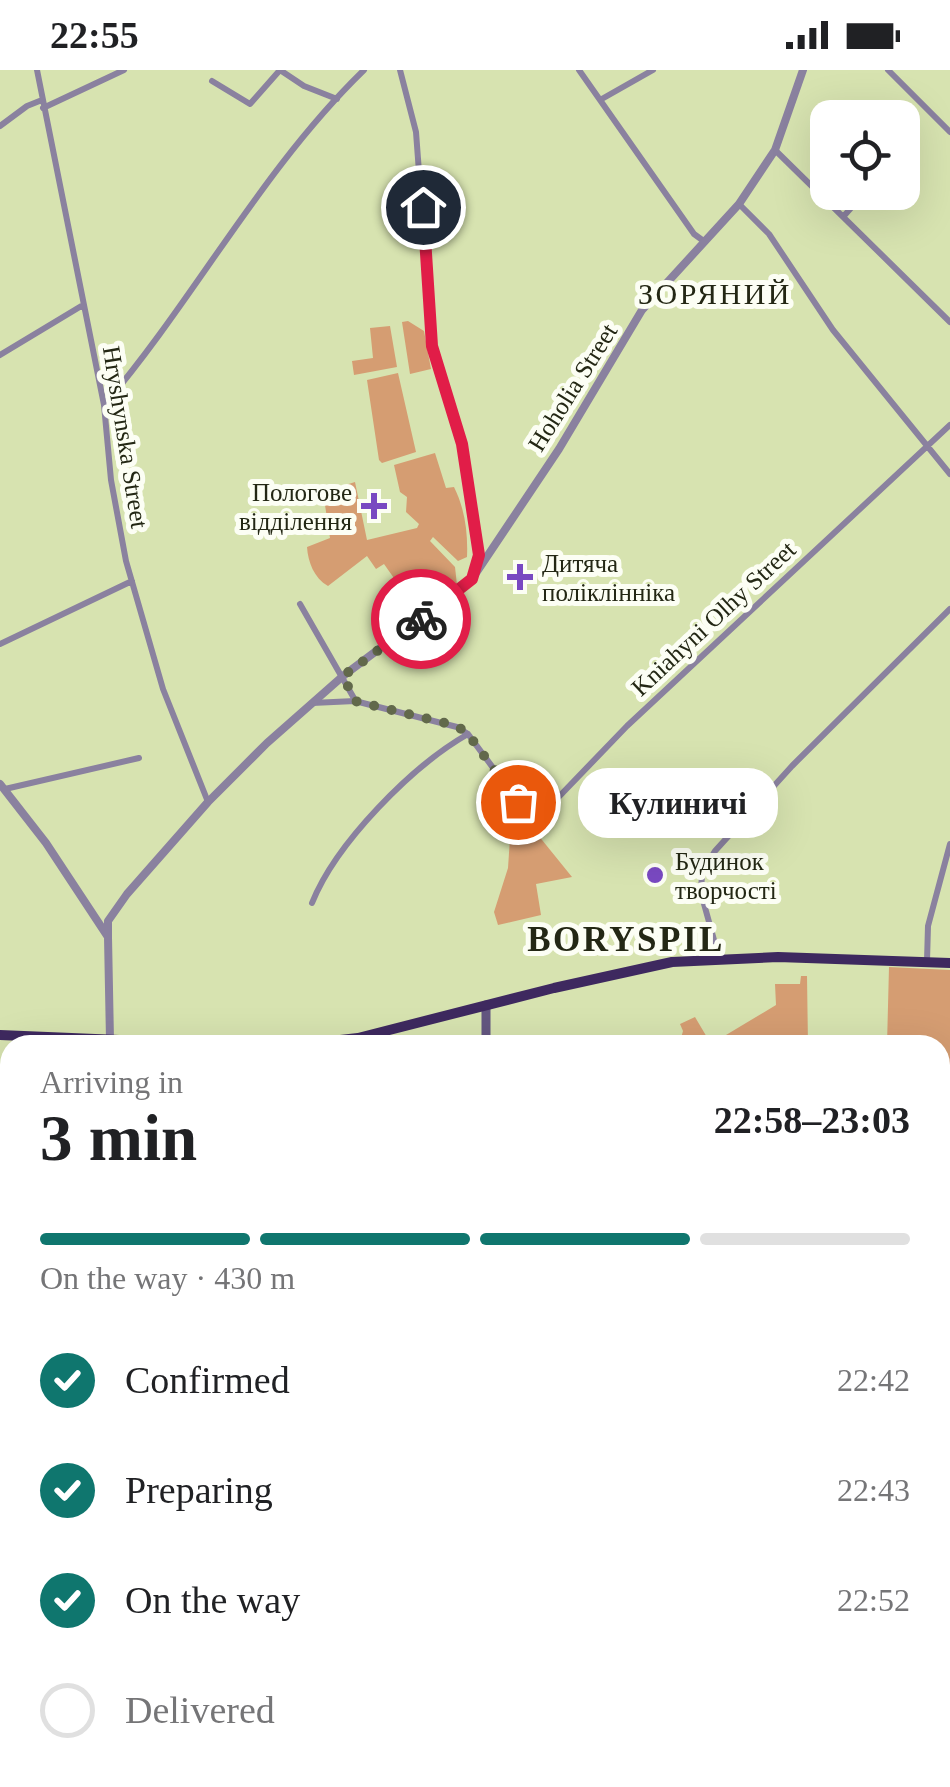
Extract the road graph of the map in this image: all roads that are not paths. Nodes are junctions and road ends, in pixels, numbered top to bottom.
1 (37, 70) edge
2 (124, 70) edge
3 (364, 70) edge
4 (400, 70) edge
5 (579, 70) edge
6 (653, 70) edge
7 (803, 70) edge
8 (888, 70) edge
9 (212, 82) dead end
10 (337, 99) junction
11 (600, 100) junction
12 (42, 104) junction
13 (0, 126) edge
14 (950, 132) edge
15 (775, 150) junction
16 (740, 204) junction
17 (849, 210) edge
18 (843, 217) junction
19 (706, 242) junction
20 (83, 305) junction
21 (950, 322) edge
22 (0, 356) edge
23 (104, 406) junction
24 (950, 425) edge
25 (927, 444) junction
26 (950, 474) edge
27 (472, 579) junction
28 (132, 582) junction
29 (300, 604) dead end
30 (950, 609) edge
31 (0, 644) edge
32 (343, 676) junction
33 (355, 701) junction
34 (311, 704) junction
35 (468, 734) junction
36 (139, 758) dead end
37 (2, 786) edge
38 (208, 802) junction
39 (950, 844) edge
40 (312, 903) dead end
41 (108, 937) junction
42 (719, 958) junction
43 (927, 962) junction
44 (950, 963) edge
45 (486, 1006) junction
46 (109, 1035) edge
47 (370, 1035) edge
48 (486, 1035) edge

1 - 12 street, Hryshynska Street
2 - 12 street
3 - 10 street
4 - 27 street
5 - 11 street
6 - 11 street
7 - 15 street, Hoholia Street
8 - 14 street
9 - 10 street
10 - 23 street
11 - 19 street
12 - 13 street
12 - 20 street, Hryshynska Street
15 - 16 street, Hoholia Street
15 - 18 street
16 - 19 street, Hoholia Street
16 - 25 street
17 - 18 street
18 - 21 street
19 - 27 street, Hoholia Street
20 - 22 street
20 - 23 street, Hryshynska Street
23 - 28 street, Hryshynska Street
24 - 25 street, Kniahyni Olhy Street
25 - 26 street
25 - 35 street, Kniahyni Olhy Street
27 - 32 street, Hoholia Street
28 - 31 street
28 - 38 street, Hryshynska Street
29 - 32 street
30 - 42 street
32 - 33 street
32 - 34 street, Hoholia Street
33 - 34 street
33 - 35 street
34 - 38 street, Hoholia Street
35 - 40 street
36 - 37 street
37 - 41 street
38 - 41 street, Hoholia Street
39 - 43 street
41 - 46 street
42 - 43 highway
42 - 45 highway
43 - 44 highway
45 - 47 highway
45 - 48 main road

